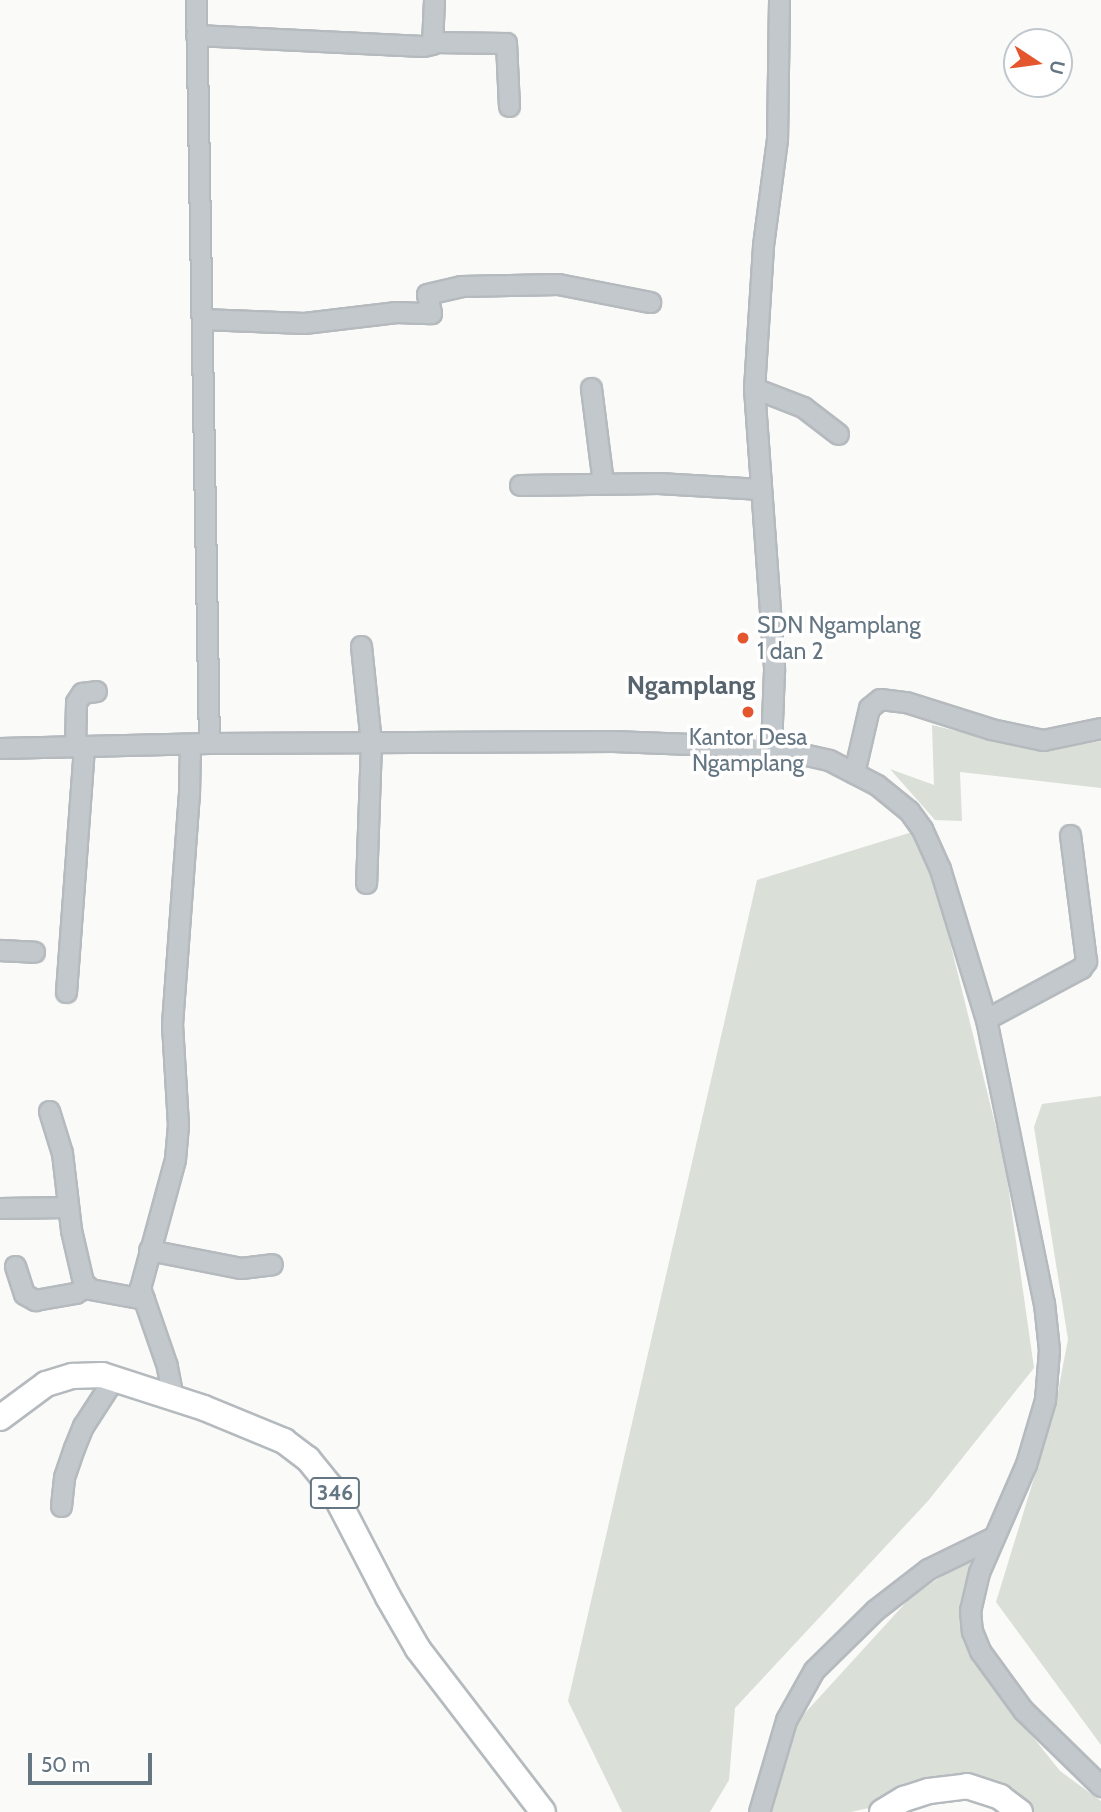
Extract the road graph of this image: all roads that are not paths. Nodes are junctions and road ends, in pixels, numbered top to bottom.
1 (196, 0) edge
2 (434, 0) edge
3 (779, 0) edge
4 (196, 35) junction
5 (432, 42) junction
6 (509, 106) dead end
7 (650, 302) dead end
8 (202, 318) junction
9 (591, 388) dead end
10 (754, 388) junction
11 (838, 434) dead end
12 (603, 483) junction
13 (520, 485) dead end
14 (761, 489) junction
15 (361, 646) dead end
16 (96, 691) dead end
17 (1101, 729) edge
18 (371, 743) junction
19 (199, 744) junction
20 (80, 746) junction
21 (771, 747) junction
22 (0, 748) edge
23 (854, 773) junction
24 (1070, 835) dead end
25 (366, 883) dead end
26 (0, 950) edge
27 (34, 952) dead end
28 (66, 992) dead end
29 (986, 1019) junction
30 (49, 1111) dead end
31 (68, 1207) junction
32 (0, 1208) edge
33 (149, 1251) junction
34 (272, 1264) dead end
35 (15, 1266) dead end
36 (86, 1287) junction
37 (144, 1299) junction
38 (114, 1378) junction
39 (173, 1398) junction
40 (0, 1419) edge
41 (61, 1506) dead end
42 (994, 1538) junction
43 (1101, 1786) edge
44 (543, 1812) edge
45 (759, 1812) edge
46 (882, 1812) edge
47 (1020, 1812) edge

1 - 4 street
2 - 5 street
3 - 10 street
4 - 5 street
4 - 8 street
5 - 6 street
7 - 8 street
8 - 19 street
9 - 12 street
10 - 11 street
10 - 14 street
12 - 13 street
12 - 14 street
14 - 21 street
15 - 18 street
16 - 20 street
17 - 23 street
18 - 19 street
18 - 21 street
18 - 25 street
19 - 20 street
19 - 33 street
20 - 22 street
20 - 28 street
21 - 23 street
23 - 29 street
24 - 29 street
26 - 27 street
29 - 42 street
30 - 31 street
31 - 32 street
31 - 36 street
33 - 34 street
33 - 37 street
35 - 36 street
36 - 37 street
37 - 39 street
38 - 39 main road, 346
38 - 40 main road, 346
38 - 41 street
39 - 44 main road, 346
42 - 43 street
42 - 45 street
46 - 47 main road

